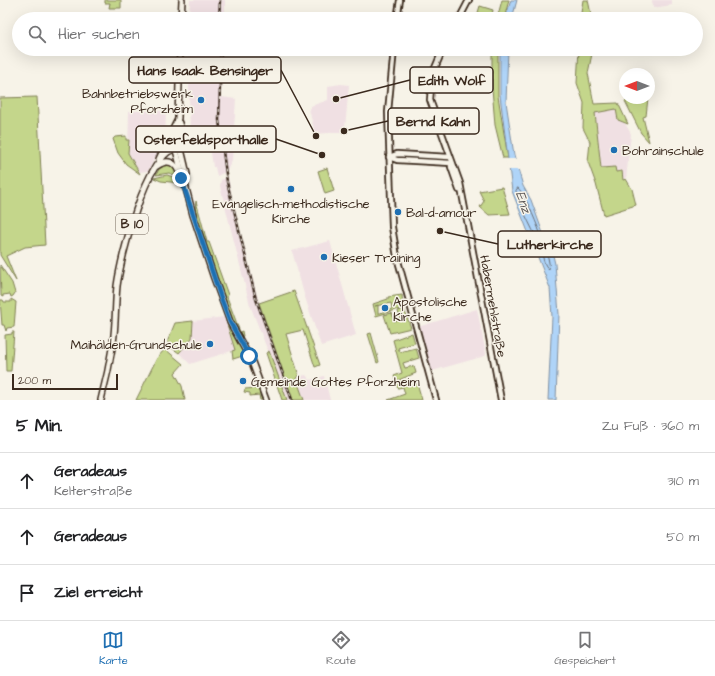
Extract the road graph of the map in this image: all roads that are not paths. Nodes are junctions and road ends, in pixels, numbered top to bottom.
1 (182, 0) edge
2 (400, 0) edge
3 (469, 0) edge
4 (181, 12) edge
5 (398, 12) edge
6 (463, 12) edge
7 (180, 56) edge
8 (393, 56) edge
9 (440, 56) edge
10 (178, 118) junction
11 (182, 138) junction
12 (171, 140) junction
13 (445, 145) junction
14 (177, 149) junction
15 (162, 156) junction
16 (438, 156) junction
17 (389, 157) junction
18 (449, 157) junction
19 (451, 163) junction
20 (157, 164) junction
21 (190, 205) junction
22 (196, 222) junction
23 (101, 400) edge
24 (266, 400) edge
25 (436, 400) edge
26 (501, 400) edge

1 - 4 main road
2 - 5 main road
3 - 6 main road
7 - 10 main road, B 10
8 - 17 main road
9 - 13 main road, Habermehlstraße
10 - 11 main road, B 10
10 - 12 main road, B 10
10 - 12 main road, B 10
11 - 12 main road
11 - 14 main road
12 - 14 main road
12 - 15 main road, B 10
12 - 20 main road, B 10
13 - 16 main road
13 - 18 main road, Habermehlstraße
14 - 15 main road, B 10
14 - 21 main road
14 - 22 main road
15 - 20 main road, B 10
16 - 17 main road
16 - 18 main road
17 - 19 main road
17 - 25 main road
18 - 19 main road, Habermehlstraße
19 - 26 main road, Habermehlstraße
20 - 21 main road
20 - 23 main road, B 10
21 - 22 main road
22 - 24 main road

